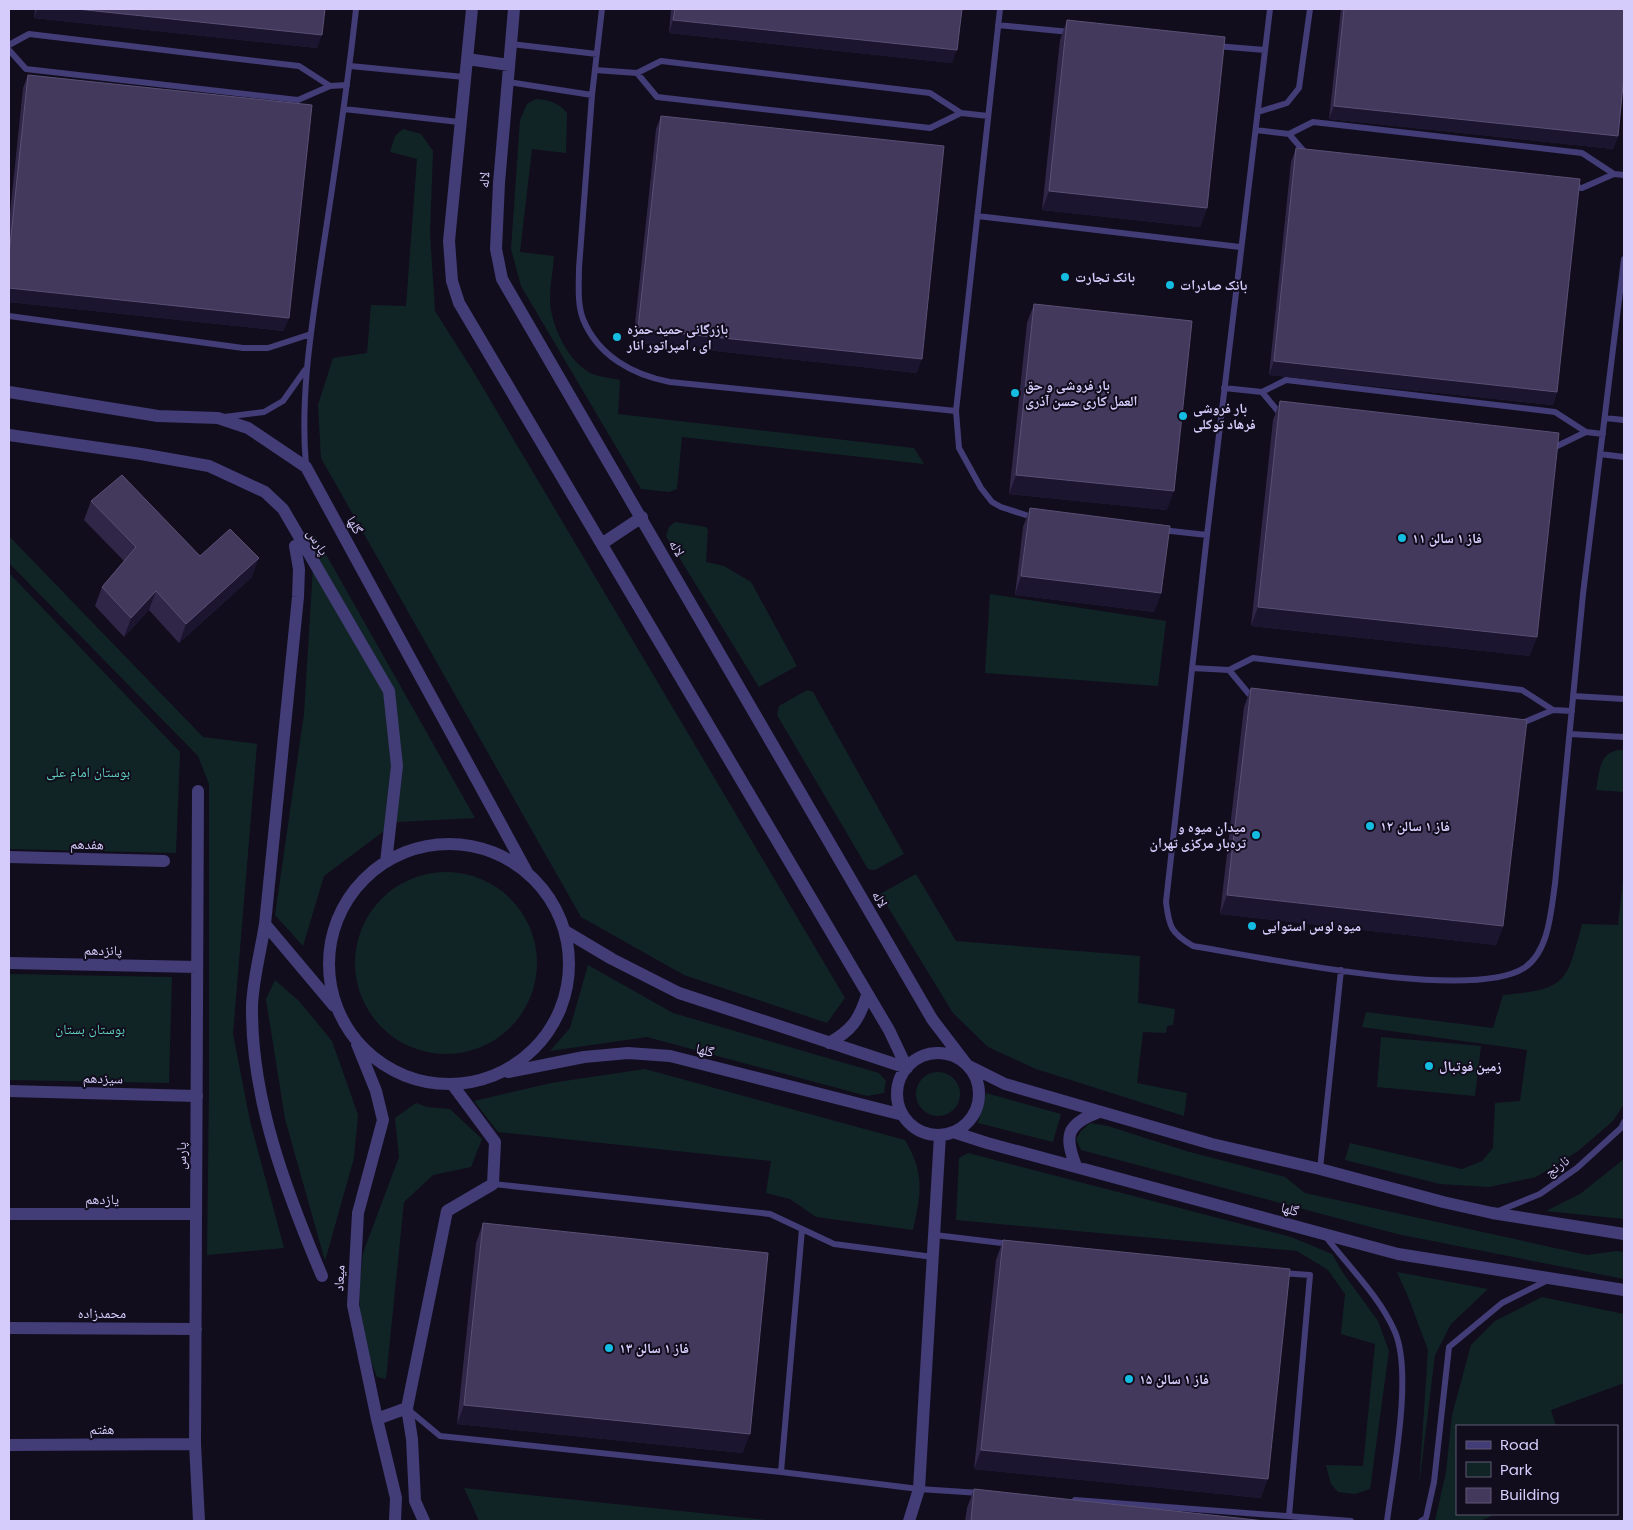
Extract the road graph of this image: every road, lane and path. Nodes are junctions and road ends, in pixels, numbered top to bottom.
1 (356, 9) edge
2 (472, 9) edge
3 (514, 9) edge
4 (602, 9) edge
5 (1000, 9) edge
6 (1270, 9) edge
7 (1310, 9) edge
8 (998, 25) junction
9 (1077, 32) edge
10 (9, 44) edge
11 (511, 44) junction
12 (1206, 45) edge
13 (9, 50) edge
14 (1265, 50) junction
15 (597, 54) junction
16 (467, 59) junction
17 (509, 65) junction
18 (350, 66) junction
19 (595, 70) junction
20 (637, 73) junction
21 (464, 76) junction
22 (508, 82) junction
23 (347, 85) junction
24 (330, 86) junction
25 (592, 95) junction
26 (344, 109) junction
27 (1258, 112) junction
28 (962, 113) junction
29 (988, 116) junction
30 (459, 122) junction
31 (1256, 130) junction
32 (1289, 134) junction
33 (1319, 158) edge
34 (1614, 174) junction
35 (1624, 175) edge
36 (1562, 186) edge
37 (977, 216) junction
38 (1240, 247) junction
39 (1624, 259) edge
40 (9, 316) edge
41 (311, 334) junction
42 (306, 369) junction
43 (1224, 388) junction
44 (9, 392) edge
45 (1262, 392) junction
46 (956, 412) junction
47 (1292, 417) edge
48 (218, 418) junction
49 (1605, 418) junction
50 (1624, 420) edge
51 (1586, 432) junction
52 (1603, 434) junction
53 (9, 435) edge
54 (1545, 446) edge
55 (1600, 454) junction
56 (1624, 457) edge
57 (306, 467) junction
58 (642, 517) junction
59 (1041, 518) edge
60 (1158, 530) edge
61 (1207, 535) junction
62 (602, 542) junction
63 (295, 546) dead end
64 (1192, 668) junction
65 (1229, 670) junction
66 (1269, 696) edge
67 (1573, 696) junction
68 (1624, 699) edge
69 (1554, 710) junction
70 (1572, 711) junction
71 (1512, 724) edge
72 (1570, 734) junction
73 (1624, 737) edge
74 (198, 791) dead end
75 (9, 857) edge
76 (164, 861) dead end
77 (386, 862) junction
78 (527, 872) junction
79 (265, 924) junction
80 (565, 931) junction
81 (9, 963) edge
82 (197, 967) junction
83 (1341, 970) junction
84 (867, 995) junction
85 (337, 1010) junction
86 (355, 1039) junction
87 (829, 1042) junction
88 (966, 1066) junction
89 (907, 1068) junction
90 (496, 1074) junction
91 (452, 1084) junction
92 (9, 1091) edge
93 (197, 1096) junction
94 (1098, 1112) junction
95 (902, 1115) junction
96 (1624, 1122) edge
97 (954, 1132) junction
98 (940, 1135) junction
99 (1076, 1166) junction
100 (1320, 1169) junction
101 (493, 1184) junction
102 (1492, 1213) junction
103 (9, 1214) edge
104 (196, 1214) junction
105 (802, 1229) junction
106 (1324, 1234) junction
107 (1624, 1234) edge
108 (935, 1236) junction
109 (1014, 1244) edge
110 (934, 1257) junction
111 (1271, 1272) edge
112 (322, 1276) dead end
113 (1551, 1278) junction
114 (1624, 1290) edge
115 (9, 1328) edge
116 (196, 1329) junction
117 (407, 1408) junction
118 (376, 1419) junction
119 (9, 1444) edge
120 (195, 1444) junction
121 (781, 1472) junction
122 (919, 1489) junction
123 (987, 1494) edge
124 (1065, 1500) edge
125 (1289, 1516) junction
126 (1307, 1519) edge
127 (198, 1521) edge
128 (395, 1521) edge
129 (424, 1521) edge
130 (909, 1521) edge
131 (1351, 1521) edge
132 (1387, 1521) edge
133 (1421, 1521) edge

1 - 18 lane
2 - 16 street
3 - 11 street, لاله
4 - 15 lane
5 - 8 lane
6 - 14 lane
7 - 27 lane
8 - 9 lane
8 - 29 lane
10 - 24 lane
11 - 15 lane
11 - 17 street, لاله
12 - 14 lane
13 - 24 lane
14 - 27 lane
15 - 19 lane
16 - 17 street
16 - 21 street
17 - 22 street, لاله
18 - 21 lane
18 - 23 lane
19 - 20 lane
19 - 25 lane
20 - 28 lane
20 - 28 lane
21 - 30 street
22 - 25 lane
22 - 58 street, لاله
23 - 24 lane
23 - 26 lane
25 - 46 lane
26 - 30 lane
26 - 41 lane
27 - 31 lane
28 - 29 lane
29 - 37 lane
30 - 62 street
31 - 32 lane
31 - 38 lane
32 - 33 lane
32 - 34 lane
34 - 35 lane
34 - 36 lane
37 - 38 lane
37 - 46 lane
38 - 43 lane
39 - 49 lane
40 - 41 lane
41 - 42 lane
42 - 48 lane
42 - 57 lane
43 - 45 lane
43 - 61 lane
44 - 48 street, گلها
45 - 47 lane
45 - 51 lane
46 - 59 lane
48 - 57 street, گلها
49 - 50 lane
49 - 52 lane
51 - 52 lane
51 - 54 lane
52 - 55 lane
53 - 77 street, پارس
55 - 56 lane
55 - 67 lane
57 - 78 street, گلها
58 - 62 street
58 - 88 street, لاله
60 - 61 lane
61 - 64 lane
62 - 84 street
63 - 79 street, پارس
64 - 65 lane
64 - 83 lane
65 - 66 lane
65 - 69 lane
67 - 68 lane
67 - 70 lane
69 - 70 lane
69 - 71 lane
70 - 72 lane
72 - 73 lane
72 - 83 lane
74 - 82 street, پارس
75 - 76 street, هفدهم
77 - 78 street
77 - 85 street
78 - 80 street
79 - 85 street
79 - 112 street, پارس
80 - 87 street
80 - 90 street
81 - 82 street, پانزدهم
82 - 93 street, پارس
83 - 100 lane
84 - 87 street
84 - 89 street
85 - 86 street
86 - 91 street
86 - 118 street, میعاد
87 - 89 street
88 - 89 street
88 - 94 street
88 - 97 street
89 - 95 street
90 - 91 street
90 - 95 street, گلها
91 - 101 street
92 - 93 street, سیزدهم
93 - 104 street, پارس
94 - 99 street
94 - 100 street
95 - 98 street
96 - 102 lane, نارنج
97 - 98 street
97 - 99 street, گلها
98 - 108 street
99 - 106 street, گلها
100 - 102 street
101 - 105 lane
101 - 117 street
102 - 107 street
103 - 104 street, یازدهم
104 - 116 street, پارس
105 - 110 lane
105 - 121 lane
106 - 113 street, گلها
106 - 132 lane
108 - 109 lane
108 - 110 street
110 - 122 street
111 - 125 lane
113 - 114 street, گلها
113 - 133 lane
115 - 116 street, محمدزاده
116 - 120 street, پارس
117 - 118 street
117 - 121 lane
117 - 129 street
118 - 128 street, میعاد
119 - 120 street, هفتم
120 - 127 street, پارس
121 - 122 lane
122 - 123 lane
122 - 130 street
124 - 125 lane
125 - 126 lane
126 - 131 lane

